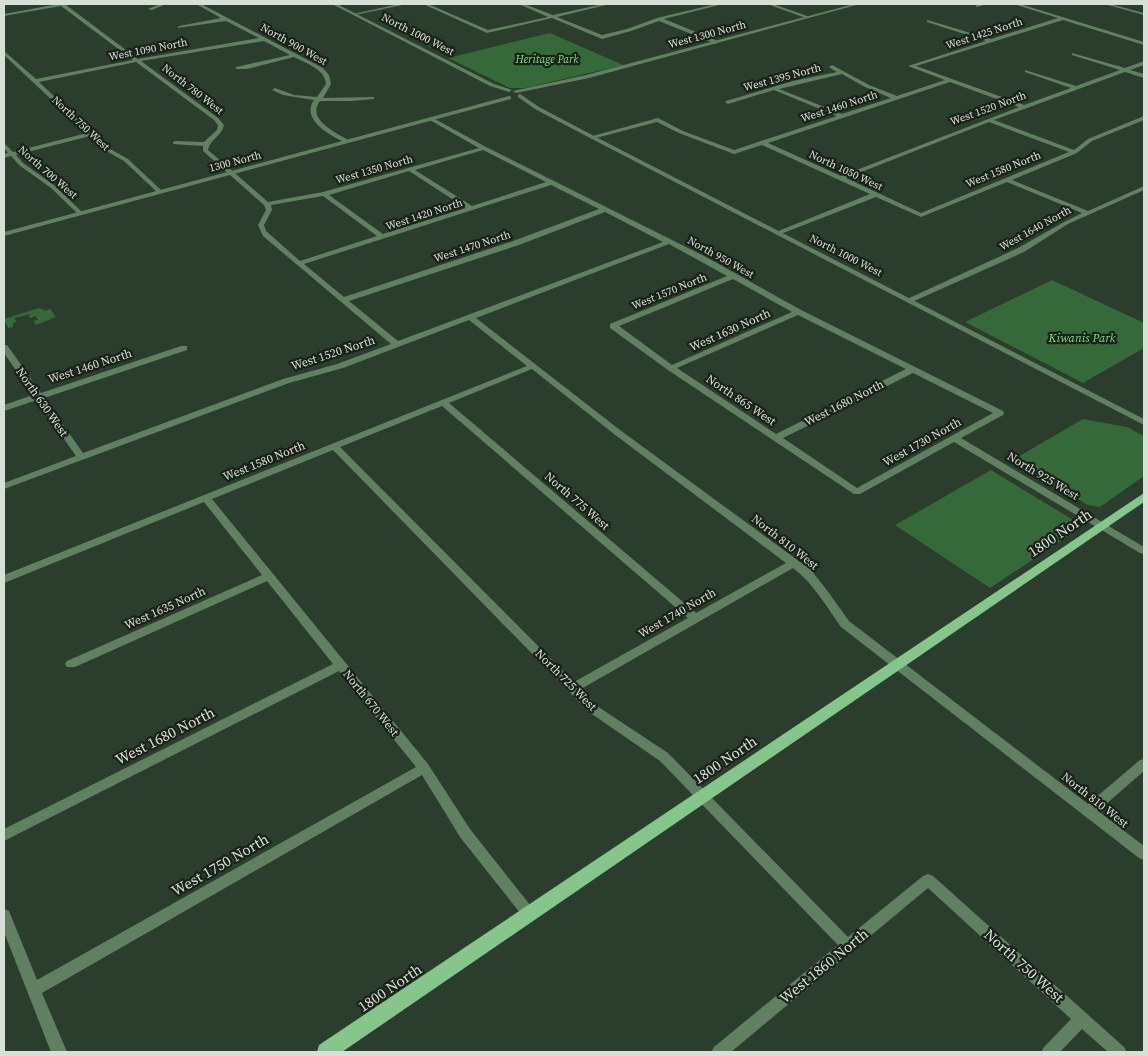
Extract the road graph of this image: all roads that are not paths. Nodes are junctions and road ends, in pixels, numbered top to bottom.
1 (64, 4) edge
2 (164, 4) edge
3 (198, 4) edge
4 (334, 4) edge
5 (405, 4) edge
6 (425, 4) edge
7 (521, 4) edge
8 (606, 4) edge
9 (721, 4) edge
10 (770, 4) edge
11 (858, 4) edge
12 (985, 4) edge
13 (1016, 4) edge
14 (1106, 4) edge
15 (977, 6) dead end
16 (150, 9) dead end
17 (355, 14) junction
18 (1144, 14) edge
19 (4, 15) edge
20 (553, 17) junction
21 (808, 17) junction
22 (1064, 18) junction
23 (226, 19) junction
24 (659, 19) junction
25 (929, 21) dead end
26 (179, 27) dead end
27 (265, 39) junction
28 (991, 41) junction
29 (716, 42) junction
30 (1144, 44) edge
31 (4, 53) edge
32 (1074, 54) dead end
33 (296, 56) junction
34 (137, 60) junction
35 (1144, 63) edge
36 (832, 67) dead end
37 (238, 68) dead end
38 (1125, 70) junction
39 (1027, 71) dead end
40 (841, 73) junction
41 (1144, 76) edge
42 (950, 80) junction
43 (36, 81) junction
44 (562, 82) junction
45 (492, 85) junction
46 (773, 88) junction
47 (1076, 88) junction
48 (275, 90) dead end
49 (509, 90) junction
50 (516, 91) junction
51 (500, 94) junction
52 (521, 96) junction
53 (319, 98) junction
54 (372, 98) dead end
55 (897, 98) junction
56 (510, 99) junction
57 (728, 102) dead end
58 (472, 107) junction
59 (1024, 107) junction
60 (537, 108) junction
61 (842, 116) junction
62 (1144, 118) edge
63 (431, 119) junction
64 (989, 120) junction
65 (1136, 122) junction
66 (1144, 124) edge
67 (92, 134) junction
68 (592, 137) junction
69 (347, 141) junction
70 (175, 143) dead end
71 (763, 143) junction
72 (206, 144) junction
73 (4, 145) edge
74 (484, 148) junction
75 (1075, 152) junction
76 (12, 154) junction
77 (4, 156) edge
78 (410, 170) junction
79 (231, 172) junction
80 (841, 178) junction
81 (1007, 180) junction
82 (553, 182) junction
83 (1144, 188) edge
84 (160, 192) junction
85 (324, 194) junction
86 (875, 195) junction
87 (267, 204) junction
88 (472, 209) junction
89 (606, 209) junction
90 (80, 213) junction
91 (1087, 213) junction
92 (922, 215) joint
93 (778, 233) junction
94 (4, 234) edge
95 (383, 237) junction
96 (669, 242) junction
97 (300, 263) junction
98 (733, 276) junction
99 (343, 300) junction
100 (908, 300) junction
101 (798, 312) junction
102 (470, 317) junction
103 (613, 326) joint
104 (397, 345) junction
105 (4, 346) edge
106 (184, 348) dead end
107 (533, 366) junction
108 (671, 368) junction
109 (913, 369) junction
110 (38, 396) junction
111 (443, 402) junction
112 (4, 408) edge
113 (1000, 413) joint
114 (1144, 422) edge
115 (776, 438) junction
116 (954, 438) junction
117 (334, 446) junction
118 (81, 457) junction
119 (4, 486) edge
120 (857, 492) joint
121 (1144, 497) edge
122 (206, 498) junction
123 (1102, 526) junction
124 (1144, 551) edge
125 (794, 563) junction
126 (269, 576) junction
127 (4, 579) edge
128 (695, 618) junction
129 (71, 664) dead end
130 (898, 664) junction
131 (341, 665) junction
132 (573, 688) junction
133 (1144, 764) edge
134 (424, 768) junction
135 (702, 797) junction
136 (1088, 811) junction
137 (4, 835) edge
138 (1144, 854) edge
139 (928, 880) joint
140 (530, 914) junction
141 (4, 915) edge
142 (848, 946) junction
143 (33, 990) junction
144 (1082, 1019) junction
145 (344, 1047) edge
146 (60, 1052) edge
147 (326, 1052) edge
148 (719, 1052) edge
149 (1049, 1052) edge
150 (1119, 1052) edge

1 - 19 street
1 - 34 street, North 780 West
2 - 16 street
3 - 23 street, North 900 West
4 - 17 street, North 1000 West
5 - 17 street
6 - 20 street
7 - 20 street
8 - 20 street
9 - 24 street
10 - 21 street
11 - 21 street, West 1300 North
12 - 15 street
13 - 22 street
14 - 18 street
17 - 45 street, North 1000 West
20 - 24 street
21 - 29 street, West 1300 North
22 - 28 street, West 1425 North
22 - 30 street
23 - 26 street
23 - 27 street, North 900 West
24 - 29 street
25 - 28 street
27 - 33 street, North 900 West
27 - 34 street, West 1090 North
28 - 42 street, West 1425 North
29 - 44 street, West 1300 North
31 - 43 street, North 750 West
32 - 38 street
33 - 37 street
33 - 53 street, North 900 West
34 - 43 street, West 1090 North
34 - 72 street, North 780 West
35 - 38 street, West 1520 North
36 - 40 street
38 - 41 street
38 - 47 street, West 1520 North
39 - 47 street
40 - 46 street, West 1395 North
40 - 55 street
42 - 55 street, West 1460 North
42 - 59 street
43 - 67 street, North 750 West
44 - 50 street, West 1300 North
44 - 52 street, West 1300 North
45 - 49 street, North 1000 West
45 - 51 street, North 1000 West
46 - 57 street, West 1395 North
46 - 61 street
47 - 59 street, West 1520 North
48 - 53 street
49 - 50 street, North 1000 West
49 - 51 street, 1300 North
50 - 52 street, North 1000 West
51 - 56 street, North 1000 West
51 - 58 street, 1300 North
52 - 56 street, West 1300 North
52 - 60 street, North 1000 West
53 - 54 street
53 - 69 street, North 900 West
55 - 61 street, West 1460 North
56 - 58 street, 1300 North
56 - 60 street, North 1000 West
58 - 63 street, 1300 North
59 - 64 street, West 1520 North
60 - 68 street, North 1000 West
61 - 71 street, West 1460 North
62 - 65 street, West 1580 North
63 - 69 street, 1300 North
63 - 74 street, North 950 West
64 - 75 street
64 - 80 street, West 1520 North
65 - 66 street
65 - 75 street, West 1580 North
67 - 76 street
67 - 84 street, North 750 West
68 - 71 street, West 1460 North
68 - 93 street, North 1000 West
69 - 79 street, 1300 North
70 - 72 street
71 - 80 street, North 1050 West
72 - 79 street
73 - 76 street, North 700 West
74 - 78 street, West 1350 North
74 - 82 street, North 950 West
75 - 81 street, West 1580 North
76 - 77 street
76 - 90 street, North 700 West
78 - 85 street, West 1350 North
78 - 88 street
79 - 84 street, 1300 North
79 - 87 street
80 - 86 street, North 1050 West
81 - 91 street
81 - 92 street, West 1580 North
82 - 88 street, West 1420 North
82 - 89 street, North 950 West
83 - 91 street, West 1640 North
84 - 90 street, 1300 North
85 - 87 street, West 1350 North
85 - 95 street
86 - 92 street, North 1050 West
86 - 93 street
87 - 97 street
88 - 95 street, West 1420 North
89 - 96 street, North 950 West
89 - 99 street, West 1470 North
90 - 94 street, 1300 North
91 - 100 street, West 1640 North
93 - 100 street, North 1000 West
95 - 97 street, West 1420 North
96 - 98 street, North 950 West
96 - 102 street, West 1520 North
97 - 99 street
98 - 101 street, North 950 West
98 - 103 street, West 1570 North
99 - 104 street
100 - 114 street, North 1000 West
101 - 108 street, West 1630 North
101 - 109 street, North 950 West
102 - 104 street, West 1520 North
102 - 107 street, North 810 West
103 - 108 street, North 865 West
104 - 118 street, West 1520 North
105 - 110 street, North 630 West
106 - 110 street, West 1460 North
107 - 111 street, West 1580 North
107 - 125 street, North 810 West
108 - 115 street, North 865 West
109 - 113 street, North 950 West
109 - 115 street, West 1680 North
110 - 112 street, West 1460 North
110 - 118 street, North 630 West
111 - 117 street, West 1580 North
111 - 128 street, North 775 West
113 - 116 street, West 1730 North
115 - 120 street, North 865 West
116 - 120 street, West 1730 North
116 - 123 street, North 925 West
117 - 122 street, West 1580 North
117 - 132 street, North 725 West
118 - 119 street, West 1520 North
121 - 123 main road, 1800 North
122 - 126 street, North 670 West
122 - 127 street, West 1580 North
123 - 124 street, North 925 West
123 - 130 main road, 1800 North
125 - 128 street, West 1740 North
125 - 130 street, North 810 West
126 - 129 street, West 1635 North
126 - 131 street, North 670 West
128 - 132 street, West 1740 North
130 - 135 main road, 1800 North
130 - 136 street, North 810 West
131 - 134 street, North 670 West
131 - 137 street, West 1680 North
132 - 135 street, North 725 West
133 - 136 street
134 - 140 street, North 670 West
134 - 143 street, West 1750 North
135 - 140 main road, 1800 North
135 - 142 street, North 725 West
136 - 138 street, North 810 West
139 - 142 street, West 1860 North
139 - 144 street, North 750 West
140 - 145 main road, 1800 North
141 - 143 street
142 - 148 street, West 1860 North
143 - 146 street
144 - 149 street
144 - 150 street, North 750 West
145 - 147 main road, 1800 North

